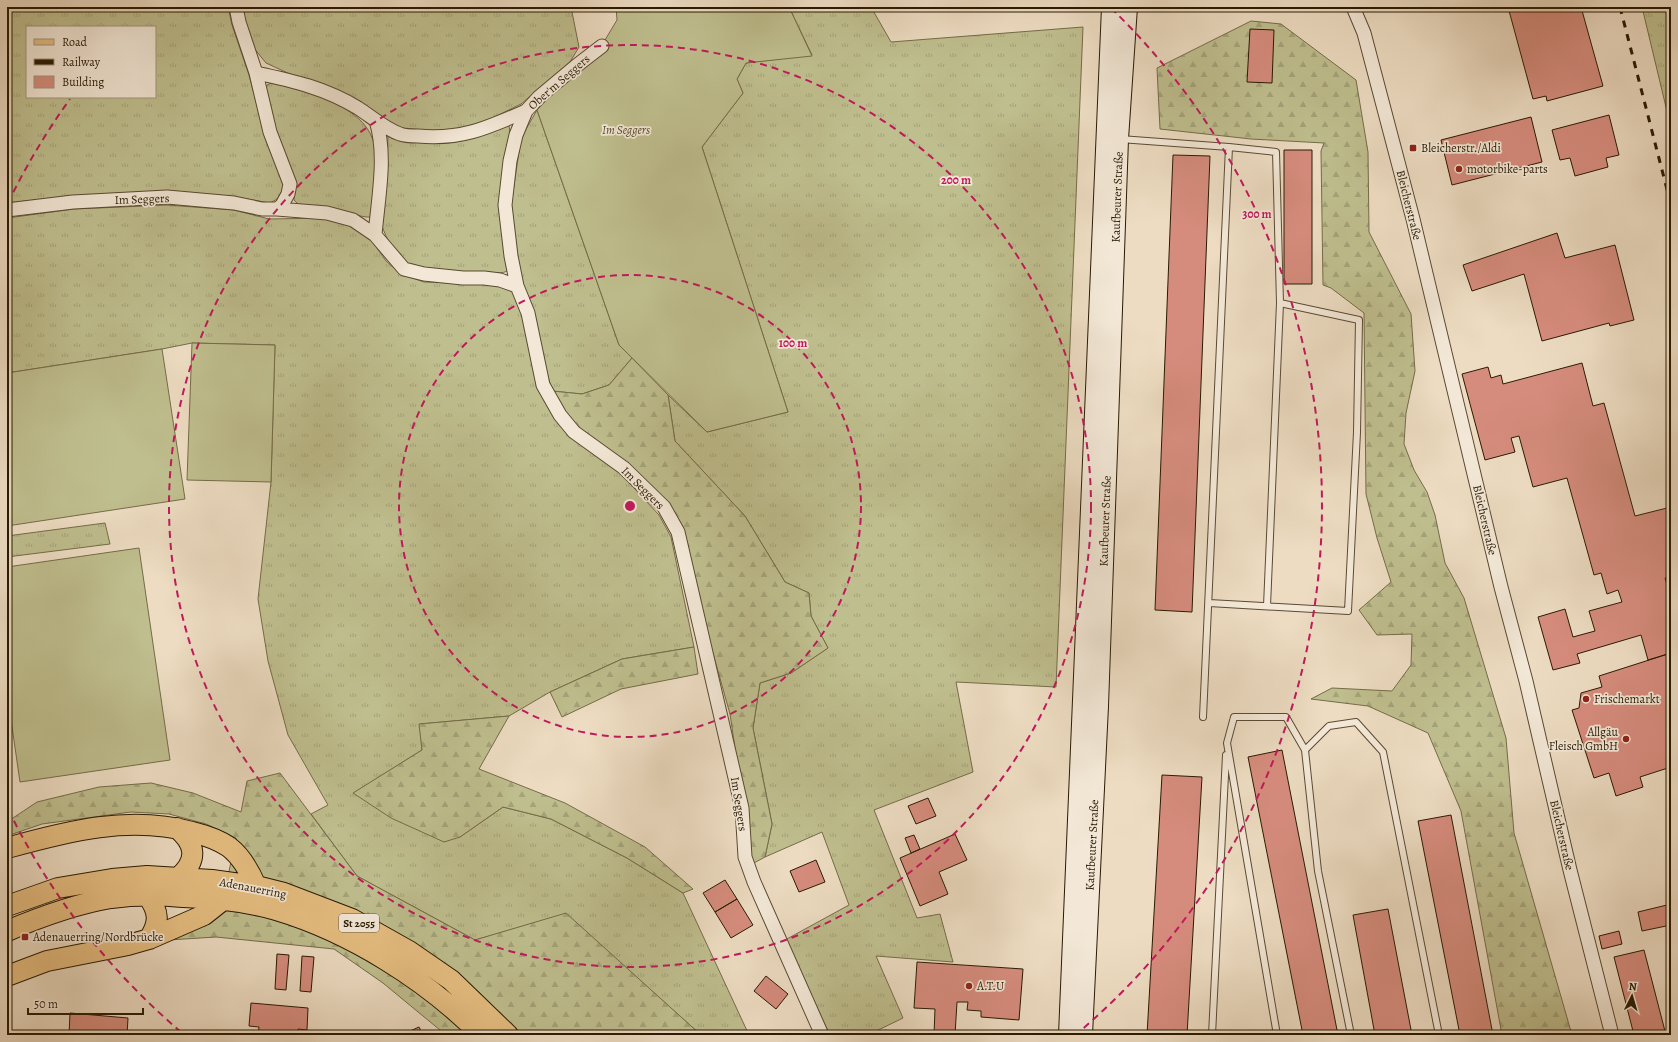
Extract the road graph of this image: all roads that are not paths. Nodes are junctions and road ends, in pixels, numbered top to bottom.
1 (236, 7) edge
2 (1111, 7) edge
3 (1128, 7) edge
4 (1353, 7) edge
5 (602, 46) dead end
6 (256, 73) junction
7 (526, 111) junction
8 (376, 121) junction
9 (1119, 139) junction
10 (1229, 147) junction
11 (277, 209) junction
12 (7, 210) edge
13 (374, 235) junction
14 (517, 286) junction
15 (1280, 303) junction
16 (1209, 603) junction
17 (1267, 606) junction
18 (1202, 717) dead end
19 (1227, 743) junction
20 (1305, 750) junction
21 (177, 828) junction
22 (7, 848) edge
23 (179, 877) junction
24 (256, 886) junction
25 (148, 896) junction
26 (223, 900) junction
27 (7, 906) edge
28 (7, 931) edge
29 (149, 939) junction
30 (7, 976) edge
31 (481, 1035) edge
32 (508, 1035) edge
33 (822, 1035) edge
34 (1068, 1035) edge
35 (1083, 1035) edge
36 (1212, 1035) edge
37 (1277, 1035) edge
38 (1350, 1035) edge
39 (1439, 1035) edge
40 (1612, 1035) edge

1 - 6 street
2 - 34 main road, Kaufbeurer Straße
3 - 9 main road, Kaufbeurer Straße
4 - 40 street, Bleicherstraße
5 - 7 street, Ober'm Seggers
6 - 8 street
6 - 11 street
7 - 8 street
7 - 14 street, Ober'm Seggers
8 - 13 street
9 - 10 lane
9 - 35 main road, Kaufbeurer Straße
10 - 15 lane
10 - 16 lane
11 - 12 street, Im Seggers
11 - 13 street, Im Seggers
13 - 14 street, Im Seggers
14 - 33 street, Im Seggers
15 - 17 lane
15 - 17 lane
16 - 17 lane
16 - 18 lane
19 - 20 lane
19 - 36 lane
19 - 37 lane
20 - 38 lane
20 - 39 lane
21 - 22 main road
21 - 23 main road
21 - 24 main road
23 - 24 main road, Adenauerring / St 2055
23 - 27 main road, Adenauerring / St 2055
24 - 32 main road, Adenauerring / St 2055
25 - 26 main road, Adenauerring / St 2055
25 - 28 main road, Adenauerring / St 2055
25 - 29 main road
26 - 29 main road
26 - 31 main road, Adenauerring / St 2055
29 - 30 main road

